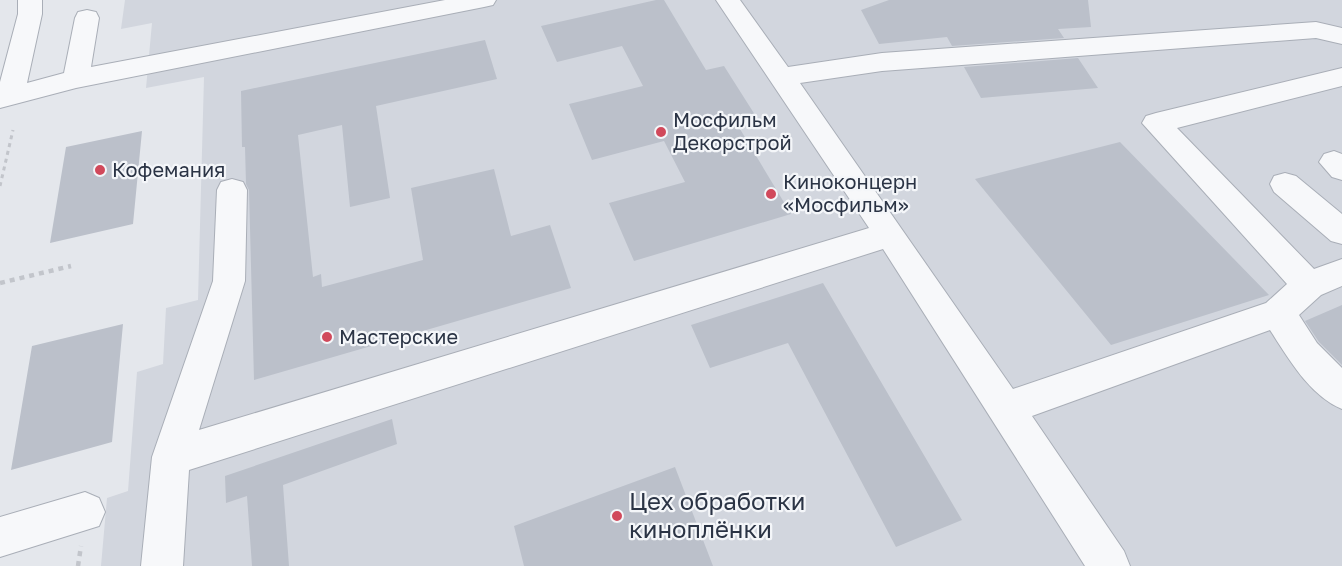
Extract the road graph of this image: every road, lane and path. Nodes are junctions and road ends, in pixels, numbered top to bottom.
1 (30, 0) edge
2 (484, 0) edge
3 (728, 0) edge
4 (87, 18) dead end
5 (1342, 36) edge
6 (782, 77) junction
7 (1342, 77) edge
8 (76, 79) junction
9 (5, 98) edge
10 (13, 130) dead end
11 (1285, 184) dead end
12 (0, 186) edge
13 (232, 190) dead end
14 (1342, 232) edge
15 (890, 234) junction
16 (71, 266) dead end
17 (1342, 272) edge
18 (0, 283) edge
19 (1309, 285) junction
20 (1278, 313) junction
21 (1342, 392) edge
22 (1005, 409) junction
23 (171, 457) junction
24 (84, 512) dead end
25 (0, 537) edge
26 (162, 566) edge
27 (1109, 566) edge

1 - 9 lane
2 - 8 lane
3 - 6 lane
4 - 8 lane
5 - 6 lane
6 - 15 lane
7 - 19 lane
8 - 9 lane
10 - 12 path
11 - 14 lane
13 - 23 lane
15 - 22 lane
15 - 23 lane
16 - 18 path
17 - 19 lane
19 - 20 lane
20 - 21 lane
20 - 22 lane
22 - 27 lane
23 - 26 lane
24 - 25 lane

